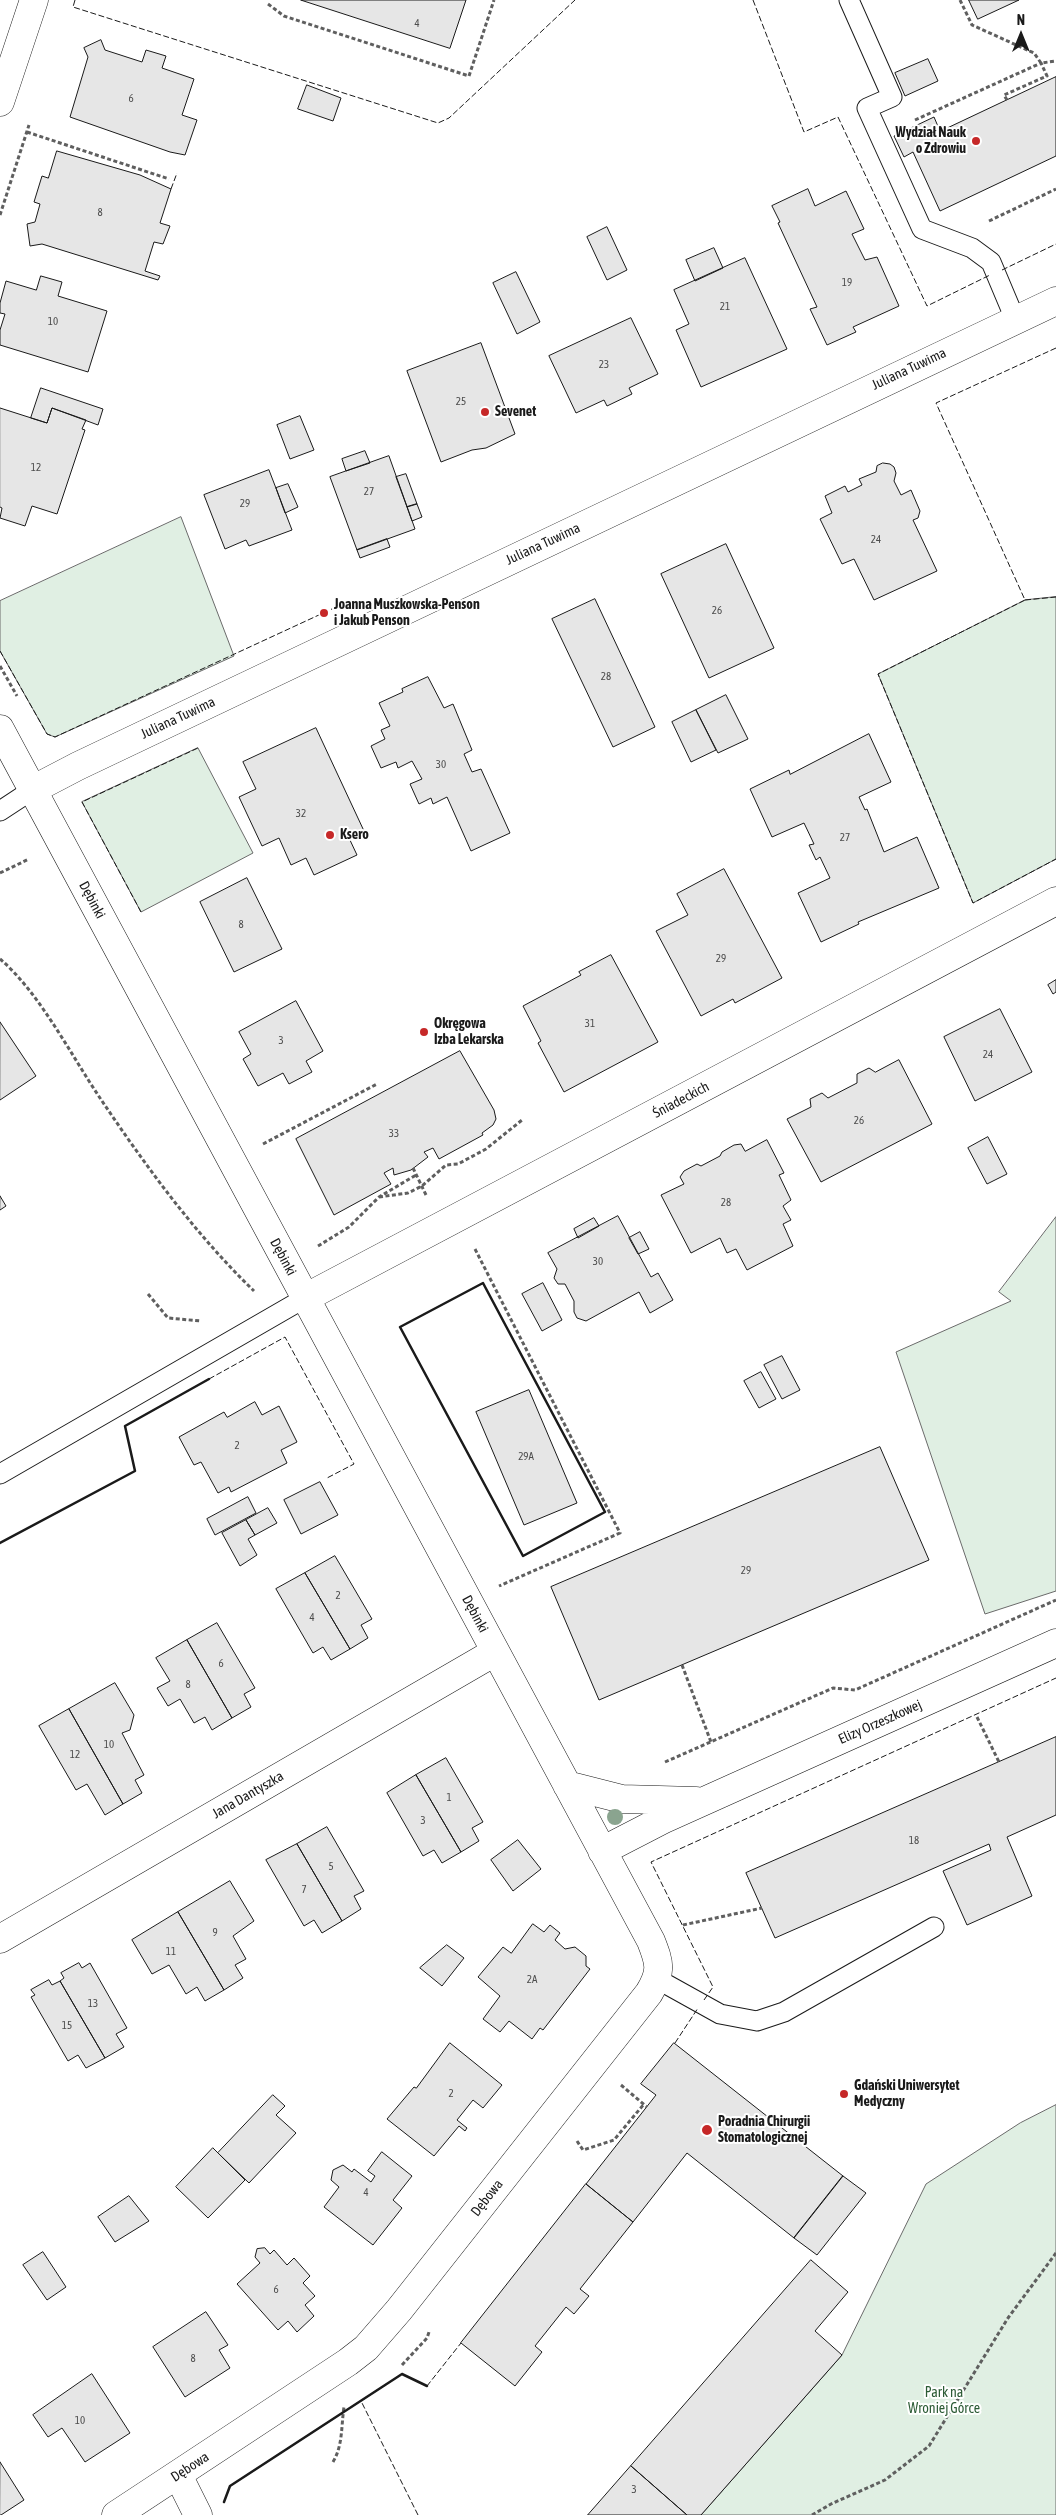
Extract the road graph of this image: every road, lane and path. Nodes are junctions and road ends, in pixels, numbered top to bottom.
1 (34, 0) edge
2 (494, 0) edge
3 (849, 0) edge
4 (960, 0) edge
5 (268, 4) dead end
6 (1056, 61) edge
7 (1041, 63) junction
8 (1007, 100) dead end
9 (0, 102) edge
10 (880, 137) junction
11 (169, 179) dead end
12 (1056, 189) edge
13 (0, 215) edge
14 (950, 240) junction
15 (1056, 301) edge
16 (1016, 319) junction
17 (0, 730) edge
18 (32, 790) junction
19 (0, 811) edge
20 (32, 858) dead end
21 (0, 873) edge
22 (1056, 901) edge
23 (0, 959) edge
24 (377, 1084) dead end
25 (522, 1120) dead end
26 (260, 1146) dead end
27 (413, 1168) dead end
28 (416, 1175) junction
29 (423, 1188) junction
30 (379, 1197) junction
31 (471, 1242) dead end
32 (315, 1247) dead end
33 (148, 1294) dead end
34 (305, 1298) junction
35 (278, 1314) junction
36 (248, 1331) junction
37 (0, 1474) edge
38 (499, 1586) dead end
39 (1056, 1600) edge
40 (1056, 1643) edge
41 (495, 1652) junction
42 (682, 1665) dead end
43 (974, 1710) dead end
44 (711, 1742) junction
45 (998, 1762) dead end
46 (662, 1764) dead end
47 (567, 1785) junction
48 (705, 1801) junction
49 (602, 1851) junction
50 (762, 1908) dead end
51 (675, 1927) dead end
52 (934, 1927) dead end
53 (0, 1938) edge
54 (658, 1979) junction
55 (629, 2092) dead end
56 (573, 2134) dead end
57 (1056, 2252) edge
58 (427, 2338) dead end
59 (396, 2372) dead end
60 (345, 2404) dead end
61 (332, 2462) dead end
62 (178, 2475) junction
63 (116, 2515) edge
64 (198, 2515) edge
65 (812, 2515) edge

1 - 9 street
2 - 5 path
3 - 10 lane
4 - 7 path
6 - 7 path
7 - 8 path
7 - 10 path
10 - 14 lane
11 - 13 path
12 - 14 path
14 - 16 lane
15 - 16 street, Juliana Tuwima
16 - 18 street, Juliana Tuwima
17 - 18 street, Dębinki
18 - 19 lane
18 - 34 street, Dębinki
20 - 21 path
22 - 34 street, Śniadeckich
23 - 35 path
24 - 26 path
25 - 29 path
27 - 28 path
28 - 29 path
28 - 30 path
29 - 30 path
30 - 32 path
31 - 38 path
33 - 36 path
34 - 35 lane
34 - 41 street, Dębinki
35 - 36 lane
36 - 37 lane
39 - 44 path
40 - 48 street, Elizy Orzeszkowej
41 - 47 street, Dębinki
41 - 53 street, Jana Dantyszka
42 - 44 path
43 - 45 path
44 - 46 path
47 - 48 street, Elizy Orzeszkowej
47 - 49 street
48 - 49 street, Elizy Orzeszkowej
49 - 54 street
50 - 51 path
52 - 54 lane
54 - 62 street, Dębowa
55 - 56 path
57 - 65 path
58 - 59 path
60 - 61 path
62 - 63 street, Dębowa
62 - 64 street

